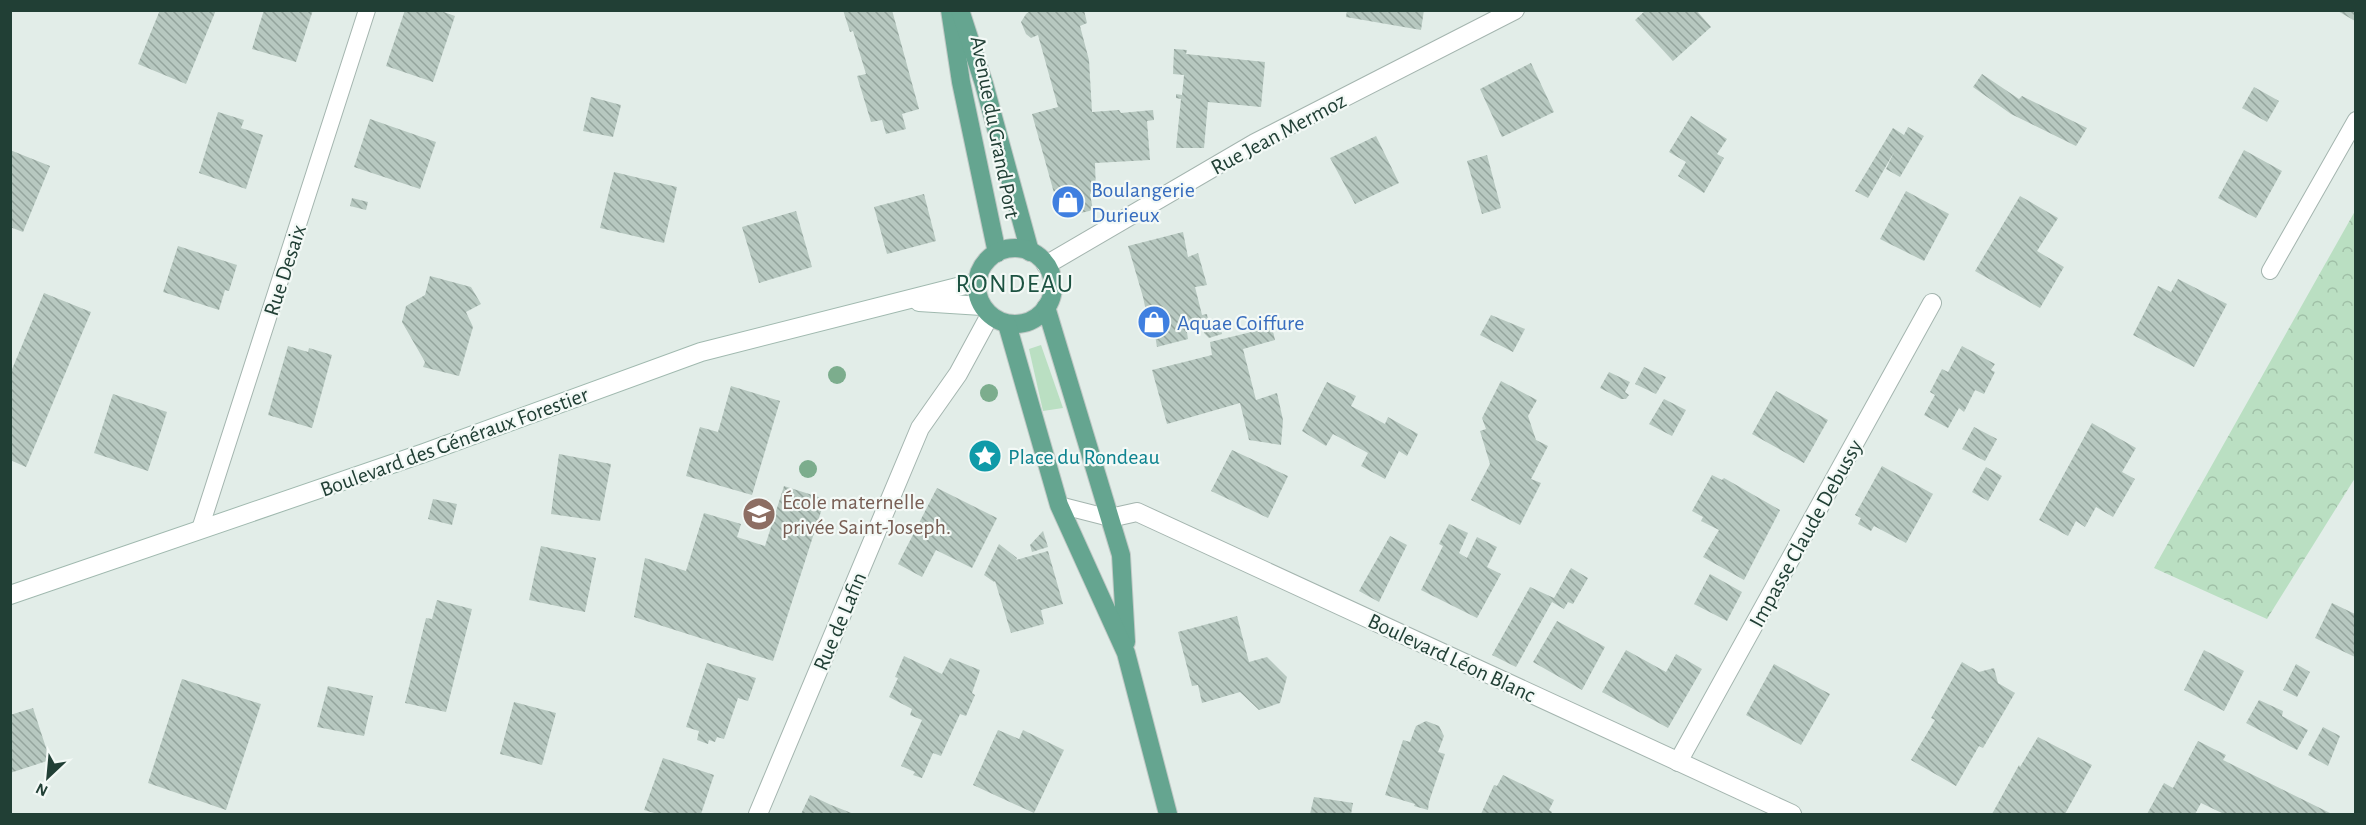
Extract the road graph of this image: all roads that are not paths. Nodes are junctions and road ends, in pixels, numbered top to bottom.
1 (367, 10) edge
2 (950, 10) edge
3 (960, 10) edge
4 (1515, 10) edge
5 (2355, 120) edge
6 (1030, 252) junction
7 (997, 253) junction
8 (1046, 265) junction
9 (2270, 271) dead end
10 (976, 282) junction
11 (902, 301) junction
12 (1932, 303) dead end
13 (1046, 307) junction
14 (986, 311) junction
15 (1007, 324) junction
16 (1059, 505) junction
17 (1110, 518) junction
18 (200, 530) junction
19 (10, 595) edge
20 (1126, 653) junction
21 (1678, 762) junction
22 (758, 814) edge
23 (1168, 814) edge
24 (1792, 814) edge

1 - 18 lane, Rue Desaix
2 - 7 main road, Avenue du Grand Port
3 - 6 main road, Avenue du Grand Port
4 - 8 street, Rue Jean Mermoz
5 - 9 lane
6 - 7 main road
6 - 8 main road
7 - 10 main road
8 - 13 main road
10 - 11 street
10 - 14 main road
11 - 14 street
11 - 18 street, Boulevard des Généraux Forestier
12 - 21 street, Impasse Claude Debussy
13 - 15 main road
13 - 17 main road
14 - 15 main road
14 - 22 street, Rue de Lafin
15 - 16 main road
16 - 17 lane
16 - 20 main road
17 - 20 main road
17 - 21 street, Boulevard Léon Blanc
18 - 19 street, Boulevard des Généraux Forestier
20 - 23 main road
21 - 24 street, Boulevard Léon Blanc

